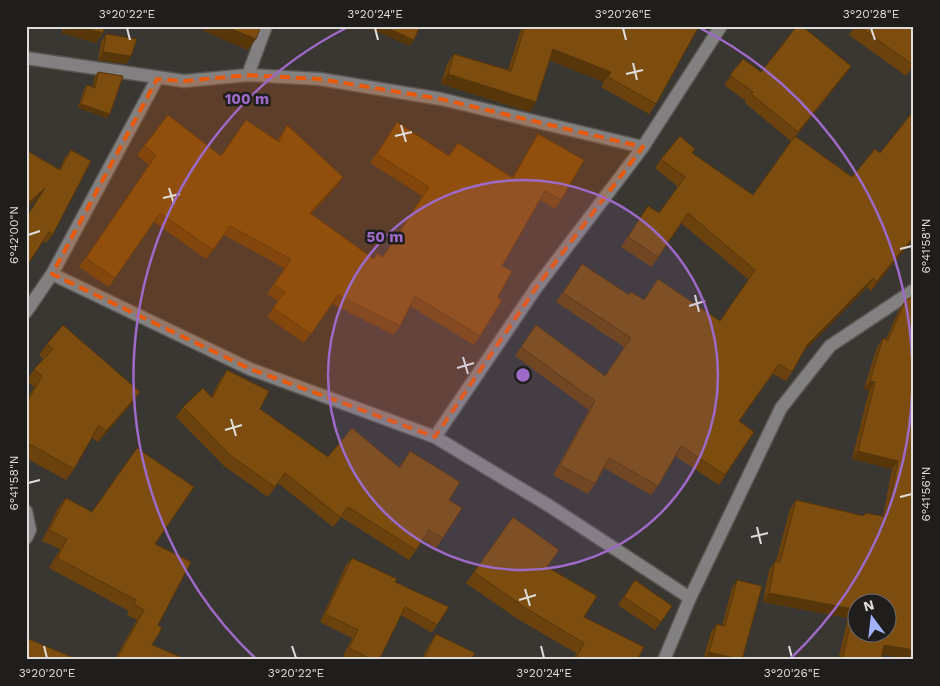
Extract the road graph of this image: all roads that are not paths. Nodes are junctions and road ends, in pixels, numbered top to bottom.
1 (266, 26) edge
2 (721, 26) edge
3 (26, 58) edge
4 (248, 75) junction
5 (158, 79) junction
6 (643, 147) junction
7 (52, 274) junction
8 (914, 290) edge
9 (26, 312) edge
10 (435, 437) junction
11 (26, 511) edge
12 (26, 538) edge
13 (690, 598) junction
14 (664, 660) edge

1 - 4 street
2 - 6 street
3 - 5 street
4 - 5 street
4 - 6 street
5 - 7 street
6 - 10 street
7 - 9 street
7 - 10 street
8 - 13 street
10 - 13 street
11 - 12 street
13 - 14 street

